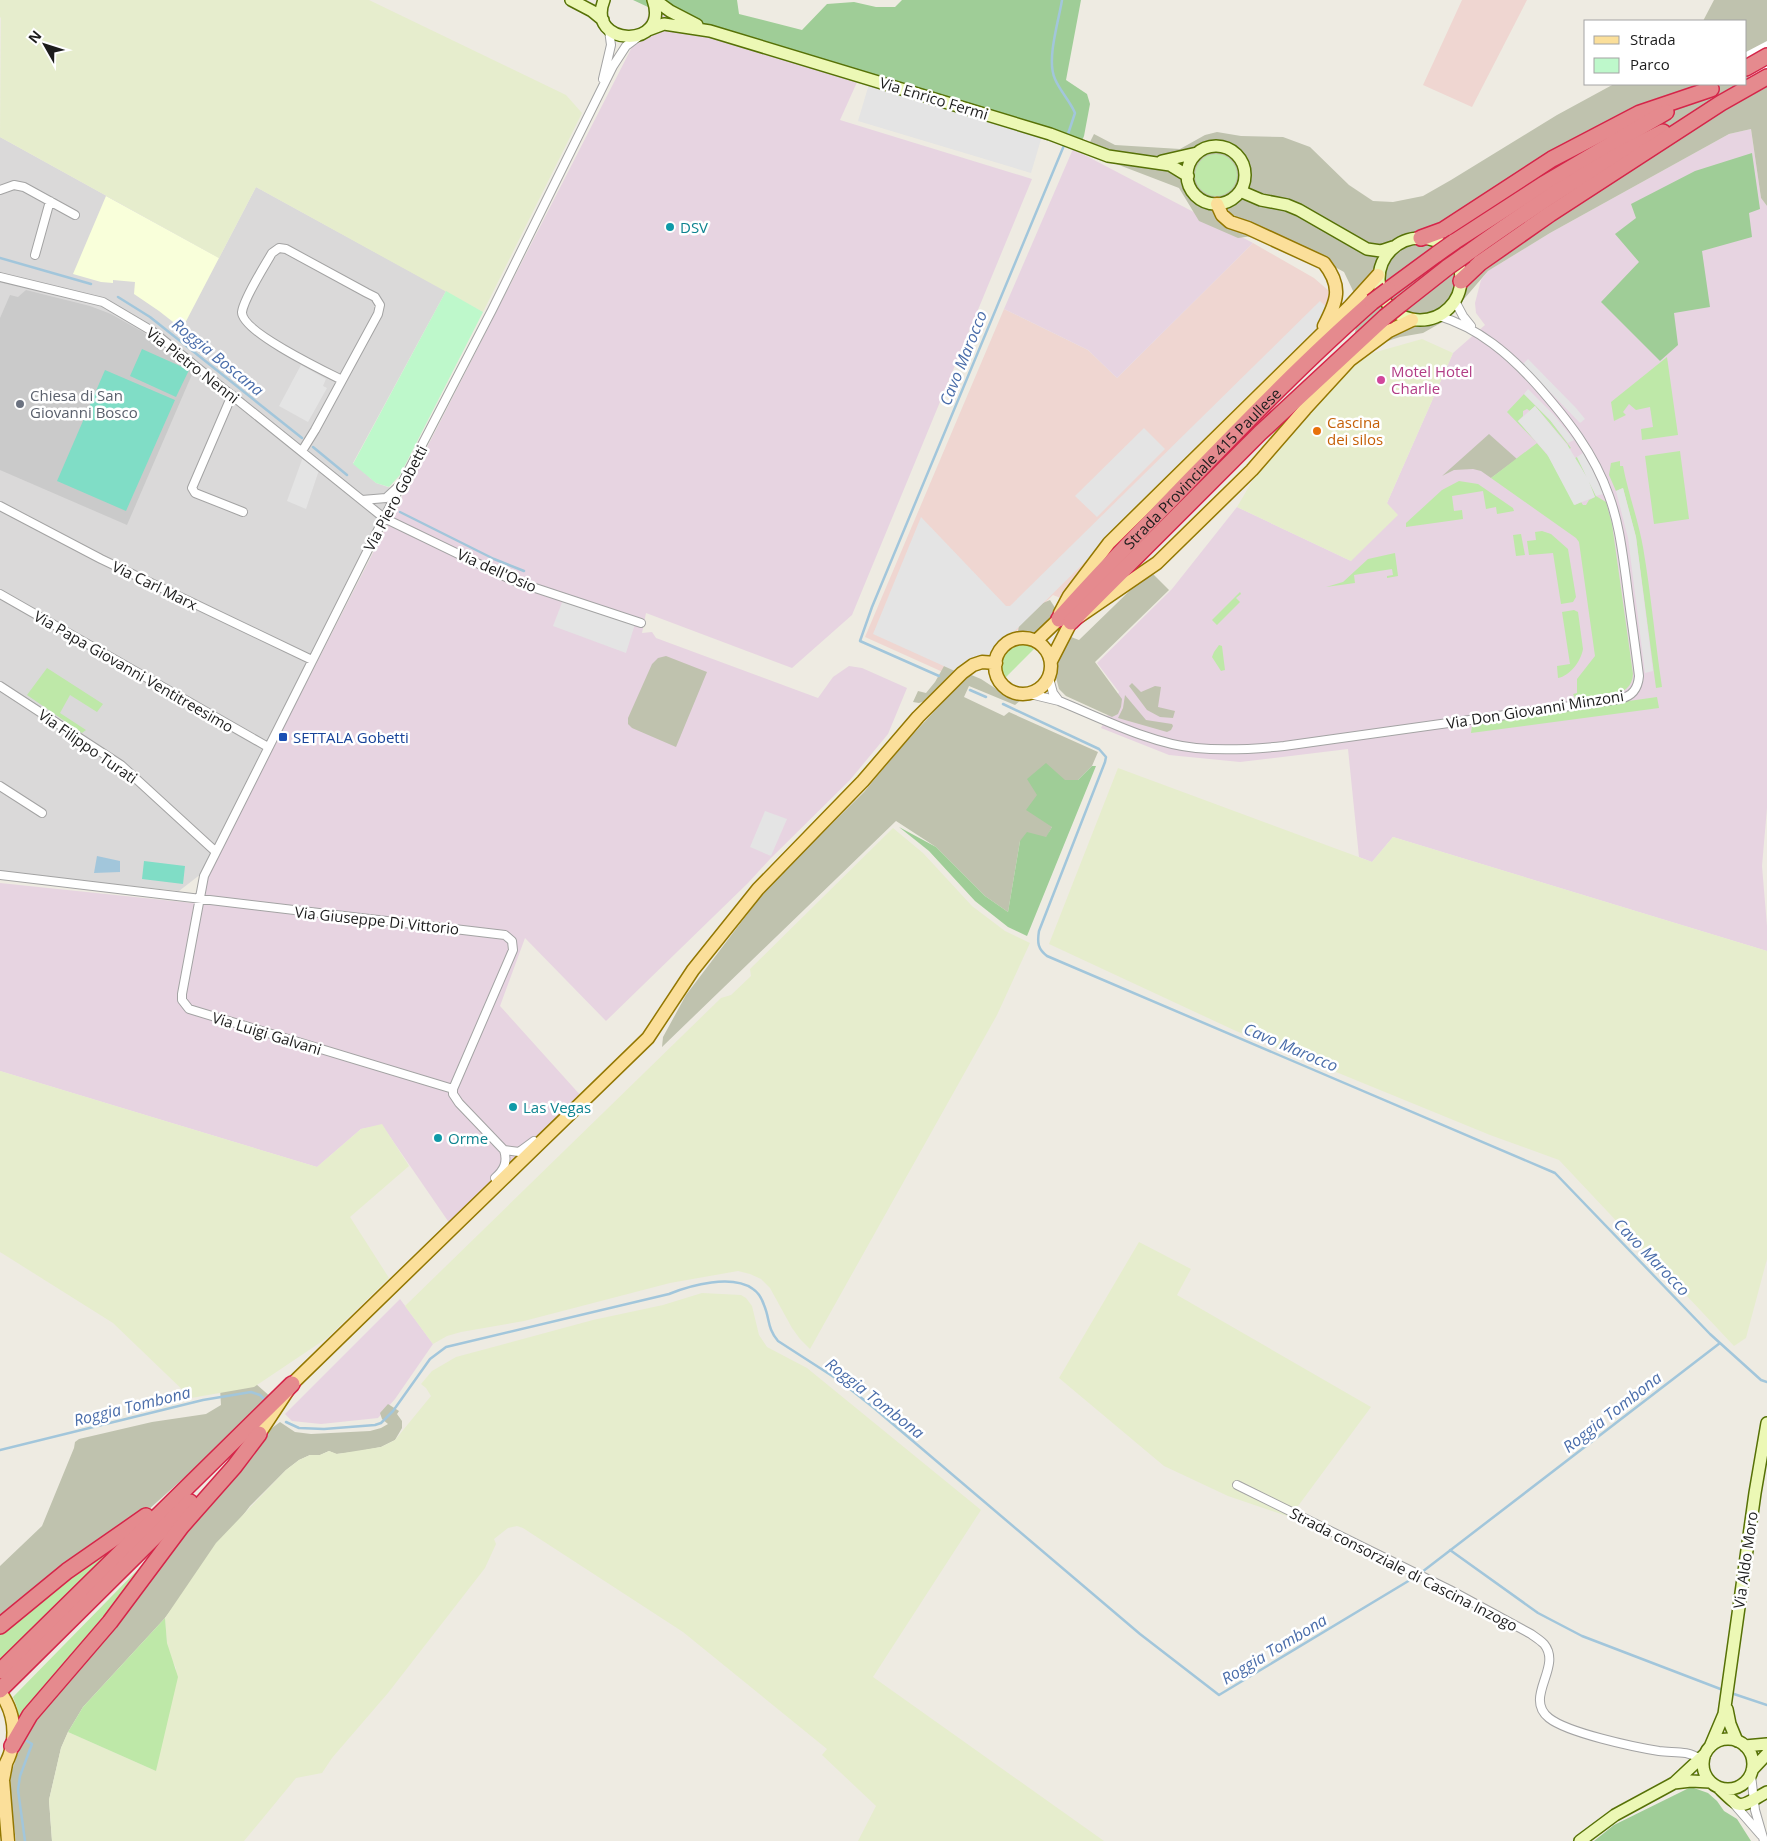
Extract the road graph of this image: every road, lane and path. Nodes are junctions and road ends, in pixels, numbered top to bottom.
1 (571, 0) edge
2 (604, 0) edge
3 (654, 0) edge
4 (606, 25) junction
5 (710, 31) junction
6 (644, 32) junction
7 (1767, 56) edge
8 (1747, 67) edge
9 (1767, 77) edge
10 (1716, 86) edge
11 (597, 98) junction
12 (1721, 104) junction
13 (1199, 152) junction
14 (1157, 162) junction
15 (1188, 176) junction
16 (0, 190) edge
17 (1240, 191) junction
18 (50, 201) junction
19 (1217, 204) junction
20 (75, 214) dead end
21 (1420, 238) junction
22 (1360, 246) junction
23 (1395, 246) junction
24 (35, 255) dead end
25 (1379, 272) junction
26 (0, 276) edge
27 (1461, 281) junction
28 (1455, 301) junction
29 (1439, 316) junction
30 (1412, 320) junction
31 (1474, 330) junction
32 (1320, 336) junction
33 (342, 380) junction
34 (232, 395) junction
35 (302, 451) junction
36 (404, 480) junction
37 (362, 500) junction
38 (0, 506) edge
39 (243, 512) dead end
40 (384, 518) junction
41 (0, 594) edge
42 (1065, 620) junction
43 (641, 623) dead end
44 (1036, 641) junction
45 (312, 660) junction
46 (1051, 661) junction
47 (996, 663) junction
48 (1049, 678) junction
49 (0, 686) edge
50 (1030, 694) junction
51 (1059, 701) junction
52 (268, 747) junction
53 (0, 786) edge
54 (42, 813) dead end
55 (216, 852) junction
56 (0, 875) edge
57 (198, 899) junction
58 (453, 1089) junction
59 (560, 1124) junction
60 (504, 1150) junction
61 (465, 1216) junction
62 (292, 1384) junction
63 (268, 1407) junction
64 (1767, 1423) edge
65 (259, 1434) junction
66 (1237, 1485) dead end
67 (0, 1626) edge
68 (8, 1670) edge
69 (0, 1691) edge
70 (1727, 1691) junction
71 (1741, 1744) junction
72 (1767, 1744) edge
73 (12, 1746) junction
74 (1705, 1754) junction
75 (1767, 1754) edge
76 (3, 1768) edge
77 (1751, 1772) junction
78 (1674, 1783) junction
79 (1715, 1785) junction
80 (1767, 1792) edge
81 (1754, 1800) junction
82 (1734, 1804) junction
83 (0, 1824) edge
84 (1763, 1839) edge
85 (8, 1840) edge
86 (1580, 1841) edge

1 - 4 main road
2 - 4 main road
3 - 5 main road
3 - 6 main road
4 - 6 main road
4 - 11 street
5 - 6 main road
5 - 14 main road, Via Enrico Fermi
6 - 11 street
7 - 8 highway
9 - 12 highway
10 - 21 highway
10 - 42 highway, Strada Provinciale 415 Paullese, bridge
11 - 36 street, Via Piero Gobetti
12 - 27 highway
12 - 42 highway, bridge
13 - 14 main road, Via Enrico Fermi
13 - 15 main road
13 - 17 main road
14 - 15 main road, Via Enrico Fermi
15 - 19 main road
16 - 18 street
17 - 19 main road
17 - 22 main road
18 - 20 street
18 - 24 street
19 - 32 main road
21 - 23 main road
21 - 27 main road
22 - 23 main road
22 - 25 main road
23 - 25 main road
25 - 30 main road
25 - 32 main road
26 - 34 street, Via Pietro Nenni
27 - 28 main road
28 - 29 main road
28 - 31 street, Via Don Giovanni Minzoni
29 - 30 main road
29 - 31 street, Via Don Giovanni Minzoni
30 - 42 main road
31 - 51 street, Via Don Giovanni Minzoni
32 - 42 main road
33 - 33 street
33 - 35 street
34 - 35 street, Via Pietro Nenni
34 - 39 street
35 - 37 street, Via Pietro Nenni
36 - 37 street
36 - 40 street, Via Piero Gobetti
37 - 40 street, Via Pietro Nenni
38 - 45 street, Via Carl Marx
40 - 43 street, Via dell'Osio
40 - 45 street, Via Piero Gobetti
41 - 52 street, Via Papa Giovanni Ventitreesimo
42 - 44 main road, Strada Provinciale 415 Paullese
42 - 46 main road, Strada Provinciale 415 Paullese
44 - 46 main road
44 - 47 main road
45 - 52 street, Via Piero Gobetti
46 - 48 main road
47 - 50 main road
47 - 59 main road
48 - 50 main road
48 - 51 street
49 - 55 street, Via Filippo Turati
50 - 51 street, Via Don Giovanni Minzoni
52 - 55 street, Via Piero Gobetti
53 - 54 street
55 - 57 street, Via Piero Gobetti
56 - 57 street, Via Giuseppe Di Vittorio
57 - 58 street, Via Luigi Galvani
57 - 58 street, Via Giuseppe Di Vittorio
58 - 60 street
59 - 60 street
59 - 61 main road
60 - 61 street
61 - 62 main road
62 - 63 highway
62 - 65 main road
63 - 67 highway
63 - 68 highway
64 - 70 main road, Via Aldo Moro
65 - 68 highway
65 - 73 highway
66 - 74 street, Strada consorziale di Cascina Inzogo
68 - 69 highway
69 - 73 main road
70 - 71 main road, Via Aldo Moro
70 - 74 main road, Via Aldo Moro
71 - 72 main road
71 - 74 main road
71 - 77 main road
73 - 76 main road
74 - 78 main road
74 - 79 main road
75 - 77 main road
76 - 85 main road
77 - 79 main road
77 - 81 street
78 - 79 main road
78 - 86 main road
79 - 82 main road
80 - 81 main road
81 - 82 main road
81 - 84 street
82 - 84 street
83 - 85 main road

